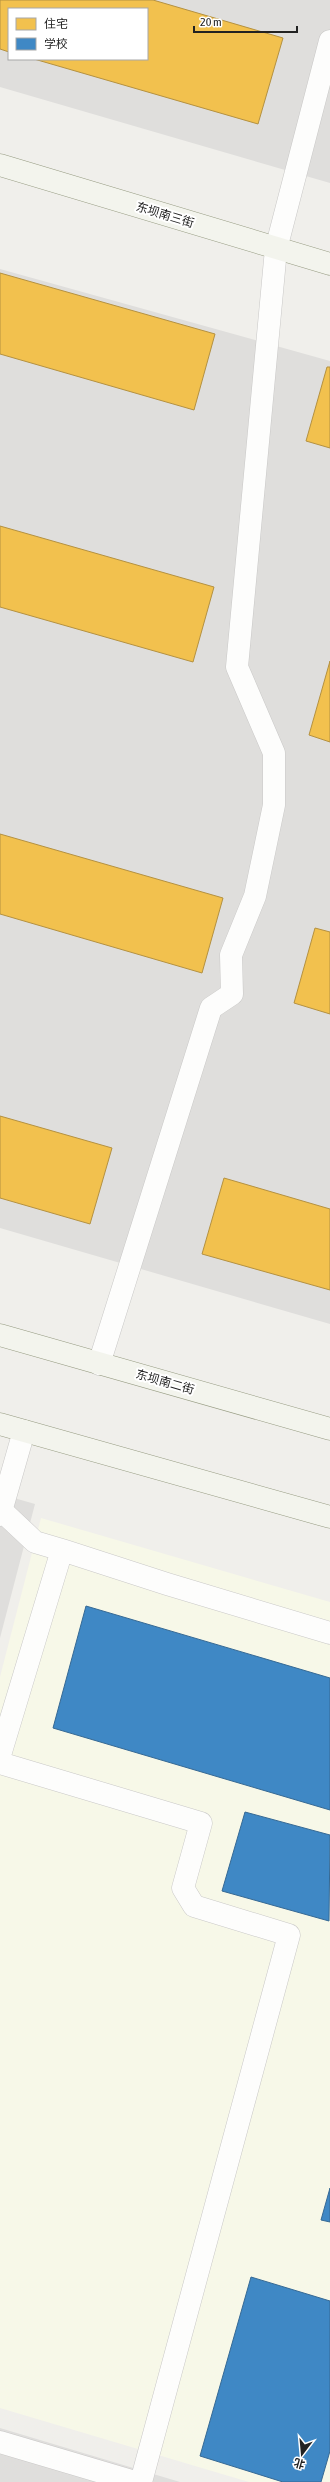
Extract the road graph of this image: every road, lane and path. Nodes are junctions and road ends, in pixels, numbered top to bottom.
1 (330, 41) edge
2 (0, 166) edge
3 (276, 249) junction
4 (330, 264) edge
5 (0, 1335) edge
6 (99, 1364) junction
7 (0, 1424) edge
8 (330, 1429) edge
9 (24, 1430) junction
10 (1, 1512) edge
11 (330, 1517) edge
12 (62, 1550) junction
13 (330, 1633) edge
14 (0, 1754) edge
15 (0, 1763) edge
16 (0, 2442) edge
17 (135, 2482) edge
18 (141, 2482) edge

1 - 3 street
2 - 3 main road, 东坝南三街
3 - 4 main road, 东坝南三街
3 - 6 street
5 - 6 main road, 东坝南二街
6 - 8 main road, 东坝南二街
7 - 9 main road
9 - 10 street
9 - 11 main road
10 - 12 street
12 - 13 street
12 - 14 street
15 - 18 street
16 - 17 street

